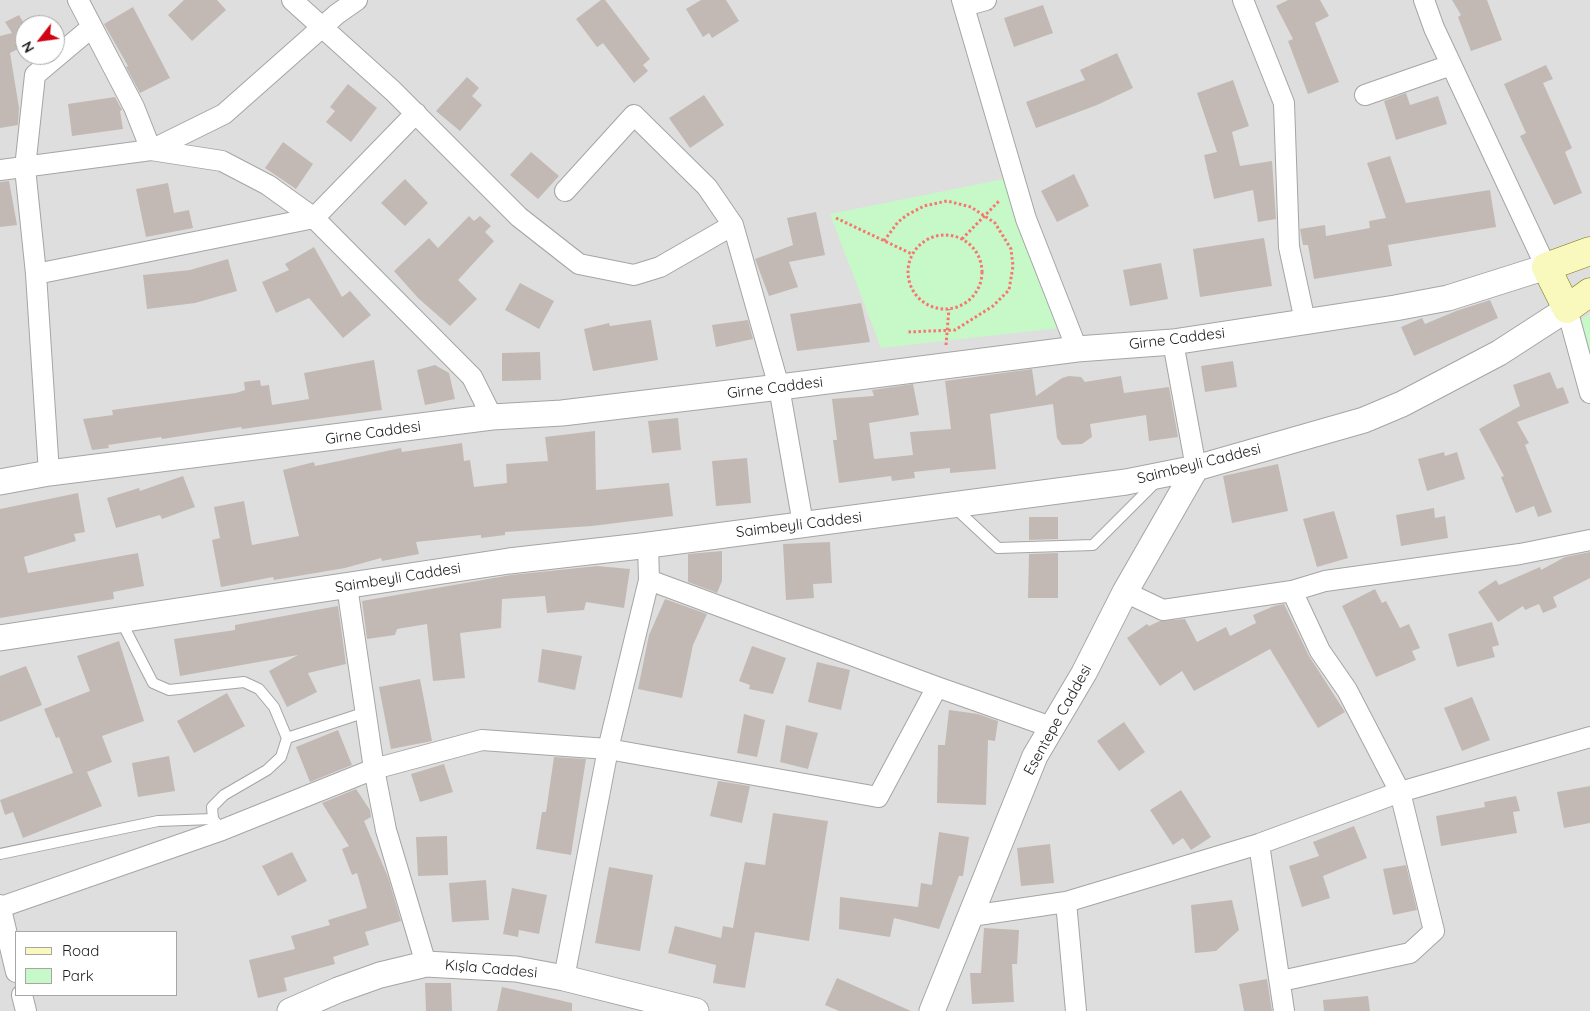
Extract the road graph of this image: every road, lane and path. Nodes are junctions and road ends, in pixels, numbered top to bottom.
1 (78, 0) edge
2 (292, 0) edge
3 (357, 0) edge
4 (986, 0) edge
5 (1244, 0) edge
6 (1424, 0) edge
7 (963, 3) edge
8 (92, 27) junction
9 (322, 28) junction
10 (1451, 65) junction
11 (1365, 95) dead end
12 (416, 113) junction
13 (151, 150) junction
14 (25, 168) junction
15 (0, 170) edge
16 (1016, 185) junction
17 (565, 191) dead end
18 (985, 216) junction
19 (314, 218) junction
20 (836, 218) dead end
21 (733, 225) junction
22 (962, 239) junction
23 (884, 241) junction
24 (1590, 251) edge
25 (912, 254) junction
26 (1546, 267) junction
27 (36, 274) junction
28 (1590, 292) edge
29 (949, 309) junction
30 (1567, 309) junction
31 (1305, 321) junction
32 (948, 330) junction
33 (907, 332) dead end
34 (1173, 342) junction
35 (1077, 349) junction
36 (944, 366) junction
37 (779, 387) junction
38 (1590, 393) edge
39 (492, 417) junction
40 (1196, 468) junction
41 (49, 473) junction
42 (1163, 475) junction
43 (0, 482) edge
44 (952, 506) junction
45 (803, 524) junction
46 (1590, 540) edge
47 (648, 545) junction
48 (649, 580) junction
49 (347, 586) junction
50 (1292, 591) junction
51 (1125, 592) junction
52 (120, 618) junction
53 (0, 638) edge
54 (938, 687) junction
55 (366, 712) junction
56 (1051, 726) junction
57 (1590, 737) edge
58 (287, 738) junction
59 (608, 749) junction
60 (374, 769) junction
61 (1400, 792) junction
62 (218, 825) junction
63 (1259, 844) junction
64 (0, 854) edge
65 (1066, 902) junction
66 (0, 906) edge
67 (971, 916) junction
68 (426, 964) junction
69 (15, 968) edge
70 (564, 978) junction
71 (1282, 981) junction
72 (22, 996) edge
73 (26, 1011) edge
74 (290, 1011) edge
75 (696, 1011) edge
76 (932, 1011) edge
77 (1076, 1011) edge
78 (1284, 1011) edge

1 - 8 street
2 - 9 street
3 - 9 street
4 - 7 street
5 - 31 street
6 - 10 street
7 - 16 street
8 - 13 street
8 - 14 street
9 - 12 street
9 - 13 street
10 - 11 street
10 - 26 street
12 - 19 street
12 - 21 street
13 - 14 street
13 - 19 street
14 - 15 street
14 - 27 street
16 - 18 path
16 - 35 street
17 - 21 street
18 - 22 path
18 - 23 path
18 - 32 path
19 - 27 street
19 - 39 street
20 - 23 path
21 - 37 street
22 - 25 path
22 - 29 path
23 - 25 path
24 - 26 main road
25 - 29 path
26 - 30 main road
26 - 31 street, Girne Caddesi
27 - 41 street
28 - 30 main road
29 - 32 path
30 - 38 street
30 - 40 street, Saimbeyli Caddesi
31 - 34 street, Girne Caddesi
32 - 33 path
32 - 36 path
34 - 35 street, Girne Caddesi
34 - 40 street
35 - 36 street, Girne Caddesi
36 - 37 street, Girne Caddesi
37 - 39 street, Girne Caddesi
37 - 45 street
39 - 41 street, Girne Caddesi
40 - 42 street, Saimbeyli Caddesi
40 - 51 street, Esentepe Caddesi
41 - 43 street, Girne Caddesi
42 - 44 street, Saimbeyli Caddesi
42 - 44 lane
44 - 45 street, Saimbeyli Caddesi
45 - 47 street, Saimbeyli Caddesi
46 - 50 street
47 - 48 street
47 - 49 street, Saimbeyli Caddesi
48 - 54 street
48 - 59 street
49 - 52 street, Saimbeyli Caddesi
49 - 55 street
50 - 51 street
50 - 61 street
51 - 56 street, Esentepe Caddesi
52 - 53 street, Saimbeyli Caddesi
52 - 58 lane
54 - 56 street
54 - 59 street
55 - 58 lane
55 - 60 street
56 - 67 street, Esentepe Caddesi
57 - 61 street
58 - 62 lane
59 - 60 street
59 - 70 street
60 - 62 street
60 - 68 street
61 - 63 street
61 - 71 street
62 - 64 lane
62 - 66 street
63 - 65 street
63 - 71 street
65 - 67 street
65 - 77 street
66 - 69 street
67 - 76 street, Esentepe Caddesi
68 - 70 street, Kışla Caddesi
68 - 74 street, Kışla Caddesi
70 - 75 street, Kışla Caddesi
71 - 78 street
72 - 73 street

